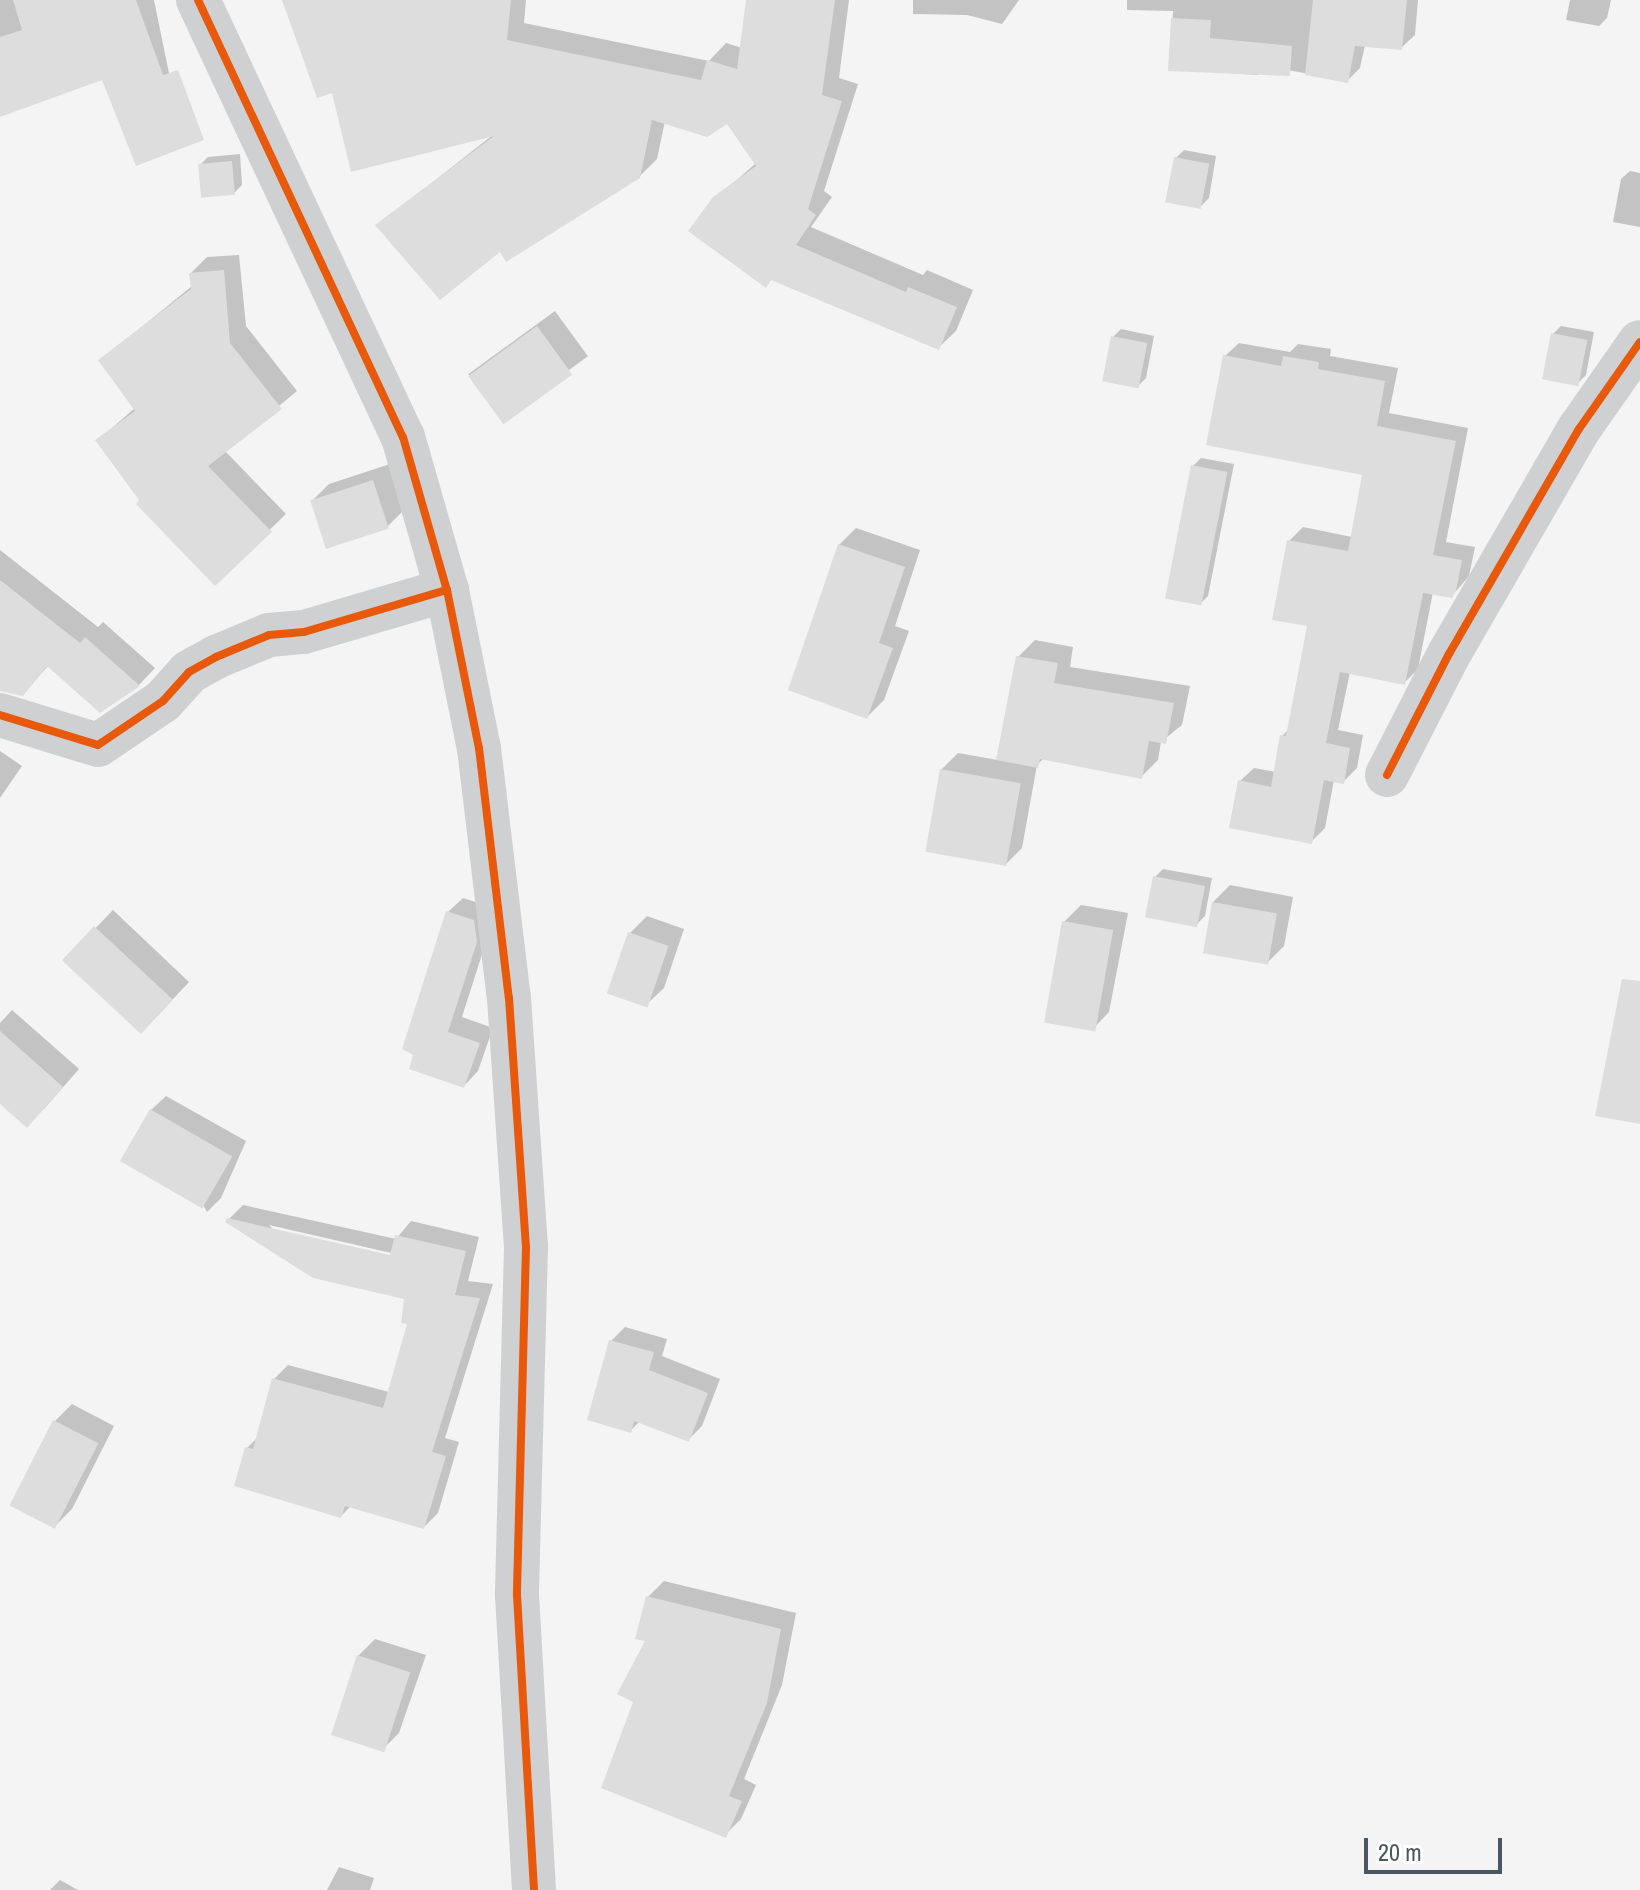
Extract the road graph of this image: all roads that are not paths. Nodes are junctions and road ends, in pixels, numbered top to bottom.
1 (198, 0) edge
2 (1640, 342) edge
3 (447, 590) junction
4 (0, 715) edge
5 (1387, 775) dead end
6 (534, 1890) edge

1 - 3 street
2 - 5 street
3 - 4 street
3 - 6 street

